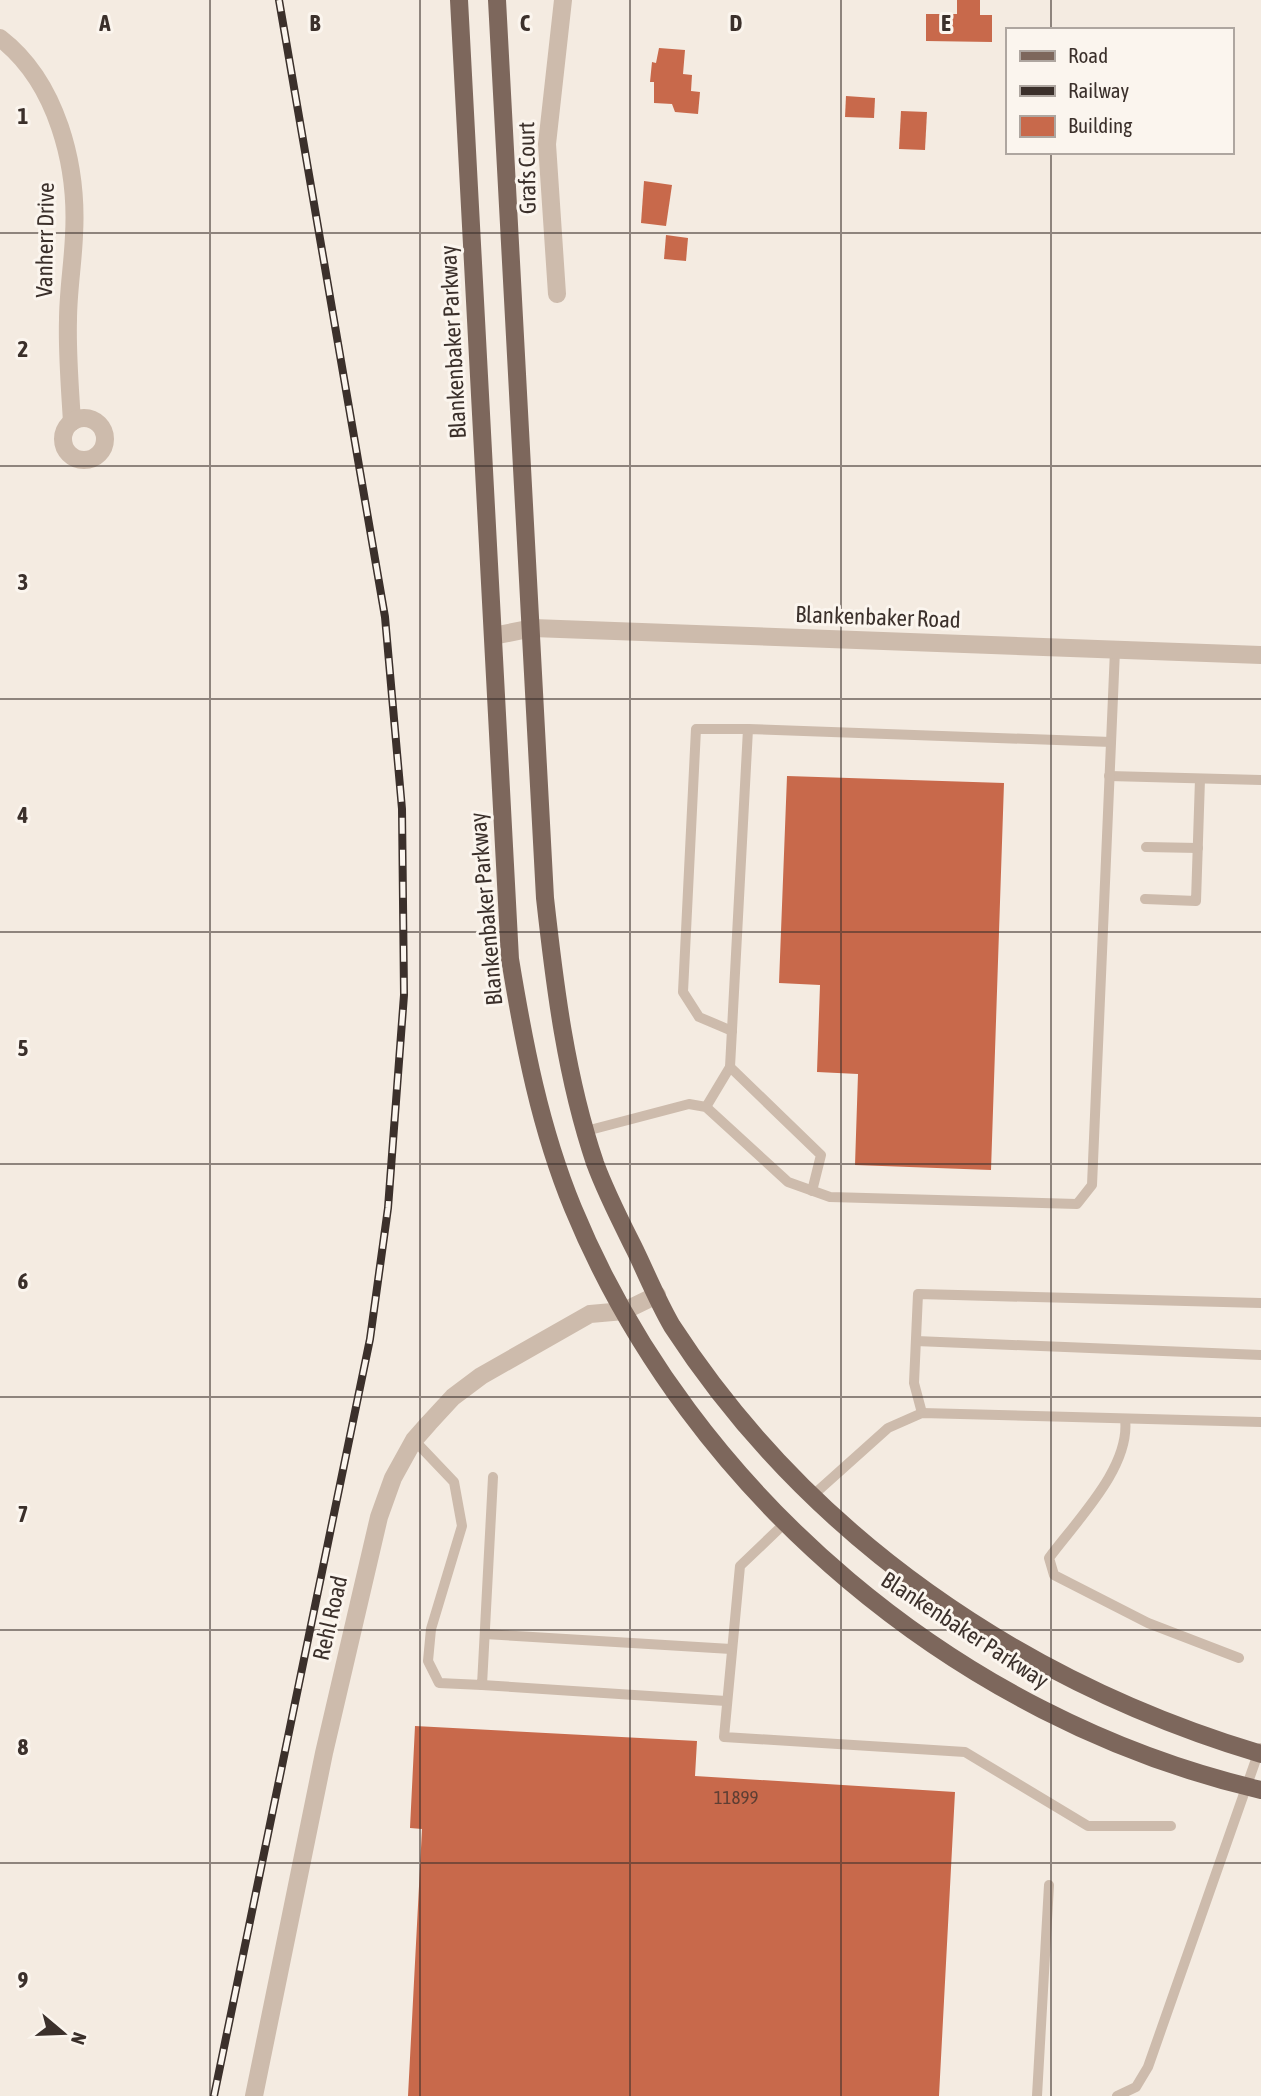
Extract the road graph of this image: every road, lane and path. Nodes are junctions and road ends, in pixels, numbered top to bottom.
1 (460, 0) edge
2 (497, 0) edge
3 (563, 0) edge
4 (0, 38) edge
5 (558, 294) dead end
6 (72, 422) dead end
7 (533, 628) junction
8 (493, 636) junction
9 (1115, 650) junction
10 (1261, 655) edge
11 (748, 729) junction
12 (1111, 742) junction
13 (1109, 776) junction
14 (1200, 779) junction
15 (1261, 780) edge
16 (1146, 847) dead end
17 (1198, 849) junction
18 (1145, 899) dead end
19 (732, 1031) junction
20 (730, 1067) junction
21 (706, 1107) junction
22 (586, 1131) junction
23 (812, 1191) junction
24 (657, 1295) junction
25 (1261, 1303) edge
26 (624, 1311) junction
27 (916, 1341) junction
28 (1261, 1355) edge
29 (922, 1413) junction
30 (1125, 1419) junction
31 (1261, 1423) edge
32 (414, 1440) junction
33 (493, 1477) dead end
34 (811, 1497) junction
35 (784, 1524) junction
36 (485, 1634) junction
37 (731, 1649) junction
38 (1239, 1658) dead end
39 (482, 1685) junction
40 (726, 1701) junction
41 (1260, 1751) edge
42 (1254, 1789) edge
43 (1171, 1826) dead end
44 (1049, 1885) dead end
45 (254, 2096) edge
46 (1037, 2096) edge
47 (1117, 2096) edge

1 - 8 main road, Blankenbaker Parkway
2 - 7 main road, Blankenbaker Parkway
3 - 5 street, Grafs Court
4 - 6 street, Vanherr Drive
7 - 8 street, Blankenbaker Road
7 - 9 street, Blankenbaker Road
7 - 22 main road, Blankenbaker Parkway
8 - 26 main road, Blankenbaker Parkway
9 - 10 street, Blankenbaker Road
9 - 12 lane
11 - 12 lane
11 - 19 lane
11 - 19 lane
12 - 13 lane
13 - 14 lane
13 - 23 lane
14 - 15 lane
14 - 17 lane
16 - 17 lane
17 - 18 lane
19 - 20 lane
20 - 21 lane
20 - 23 lane
21 - 22 lane
21 - 23 lane
22 - 24 main road, Blankenbaker Parkway
24 - 26 street, Rehl Road
24 - 34 main road, Blankenbaker Parkway
25 - 27 lane
26 - 32 street, Rehl Road
26 - 35 main road, Blankenbaker Parkway
27 - 28 lane
27 - 29 lane
29 - 30 lane
29 - 34 lane
30 - 31 lane
30 - 38 lane
32 - 39 lane
32 - 45 street, Rehl Road
33 - 36 lane
34 - 41 main road, Blankenbaker Parkway
35 - 37 lane
35 - 42 main road, Blankenbaker Parkway
36 - 37 lane
36 - 39 lane
37 - 40 lane
39 - 40 lane
40 - 43 lane
41 - 42 lane
42 - 47 lane
44 - 46 lane

